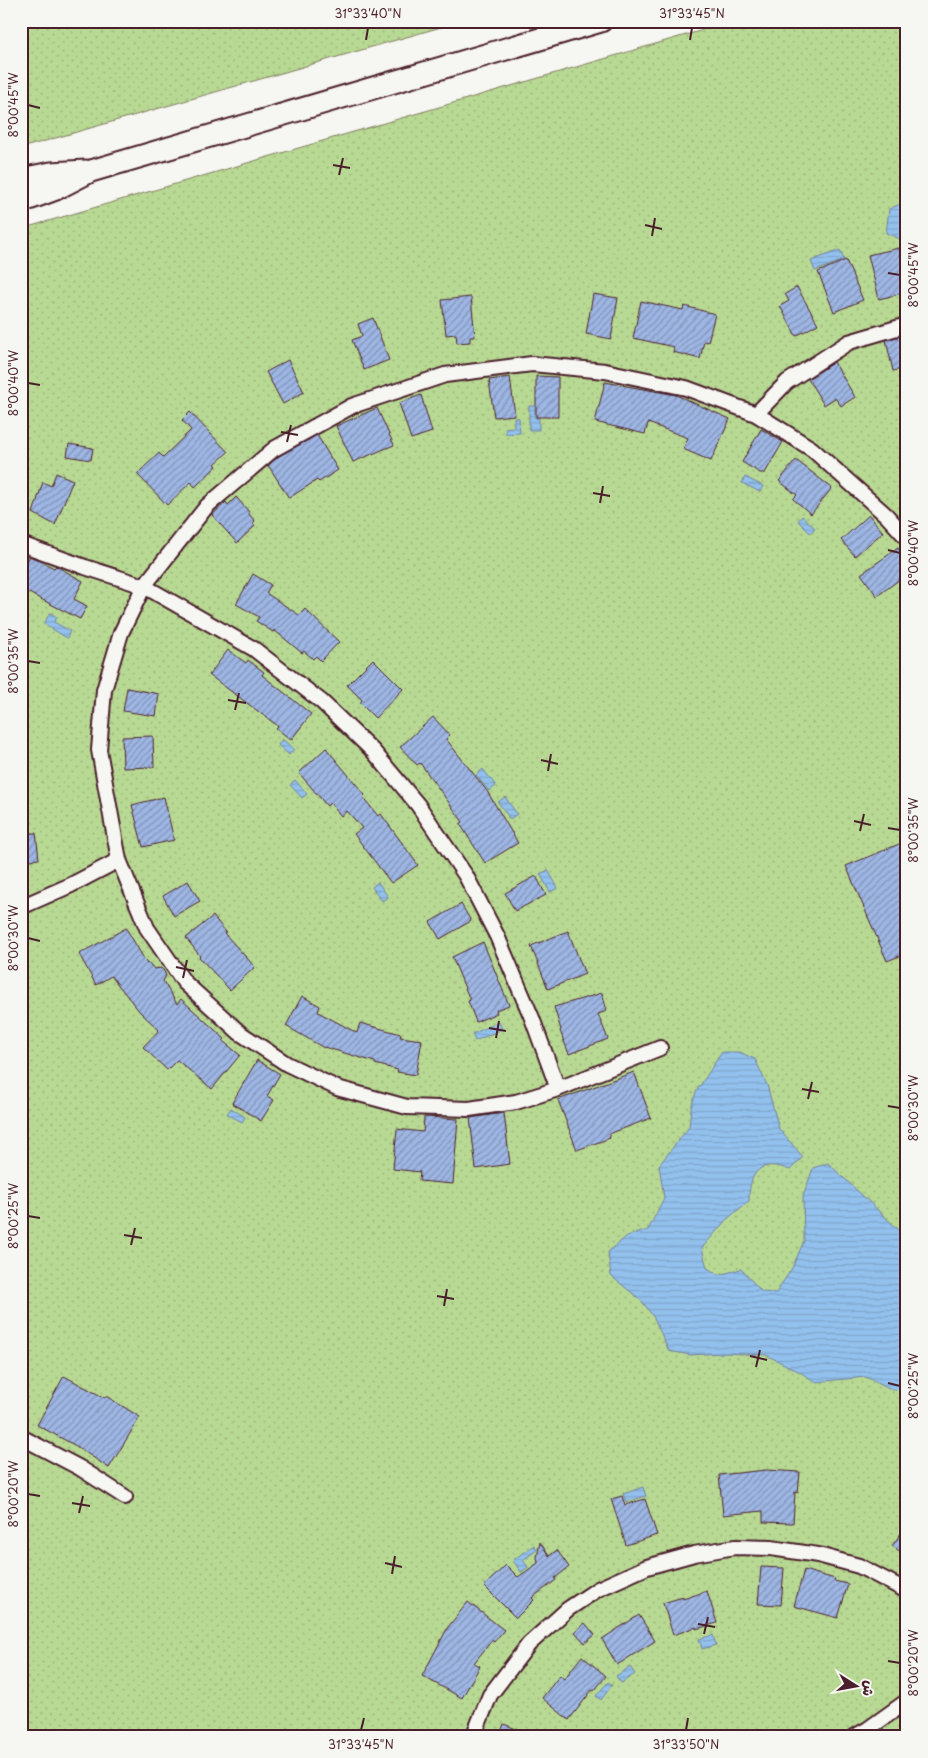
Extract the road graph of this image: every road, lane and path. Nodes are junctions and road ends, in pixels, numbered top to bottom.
1 (601, 21) edge
2 (91, 171) junction
3 (21, 180) edge
4 (21, 202) edge
5 (907, 325) edge
6 (756, 414) junction
7 (907, 538) edge
8 (21, 544) edge
9 (144, 586) junction
10 (119, 860) junction
11 (21, 907) edge
12 (660, 1048) dead end
13 (558, 1089) junction
14 (21, 1437) edge
15 (125, 1497) dead end
16 (907, 1591) edge
17 (907, 1701) edge
18 (472, 1737) edge
19 (854, 1737) edge

1 - 2 main road
2 - 3 main road
2 - 4 main road
5 - 6 street
6 - 7 street
6 - 9 street
8 - 9 street
9 - 10 street
9 - 13 street
10 - 11 street
10 - 13 street
12 - 13 street
14 - 15 street
16 - 18 street
17 - 19 street

